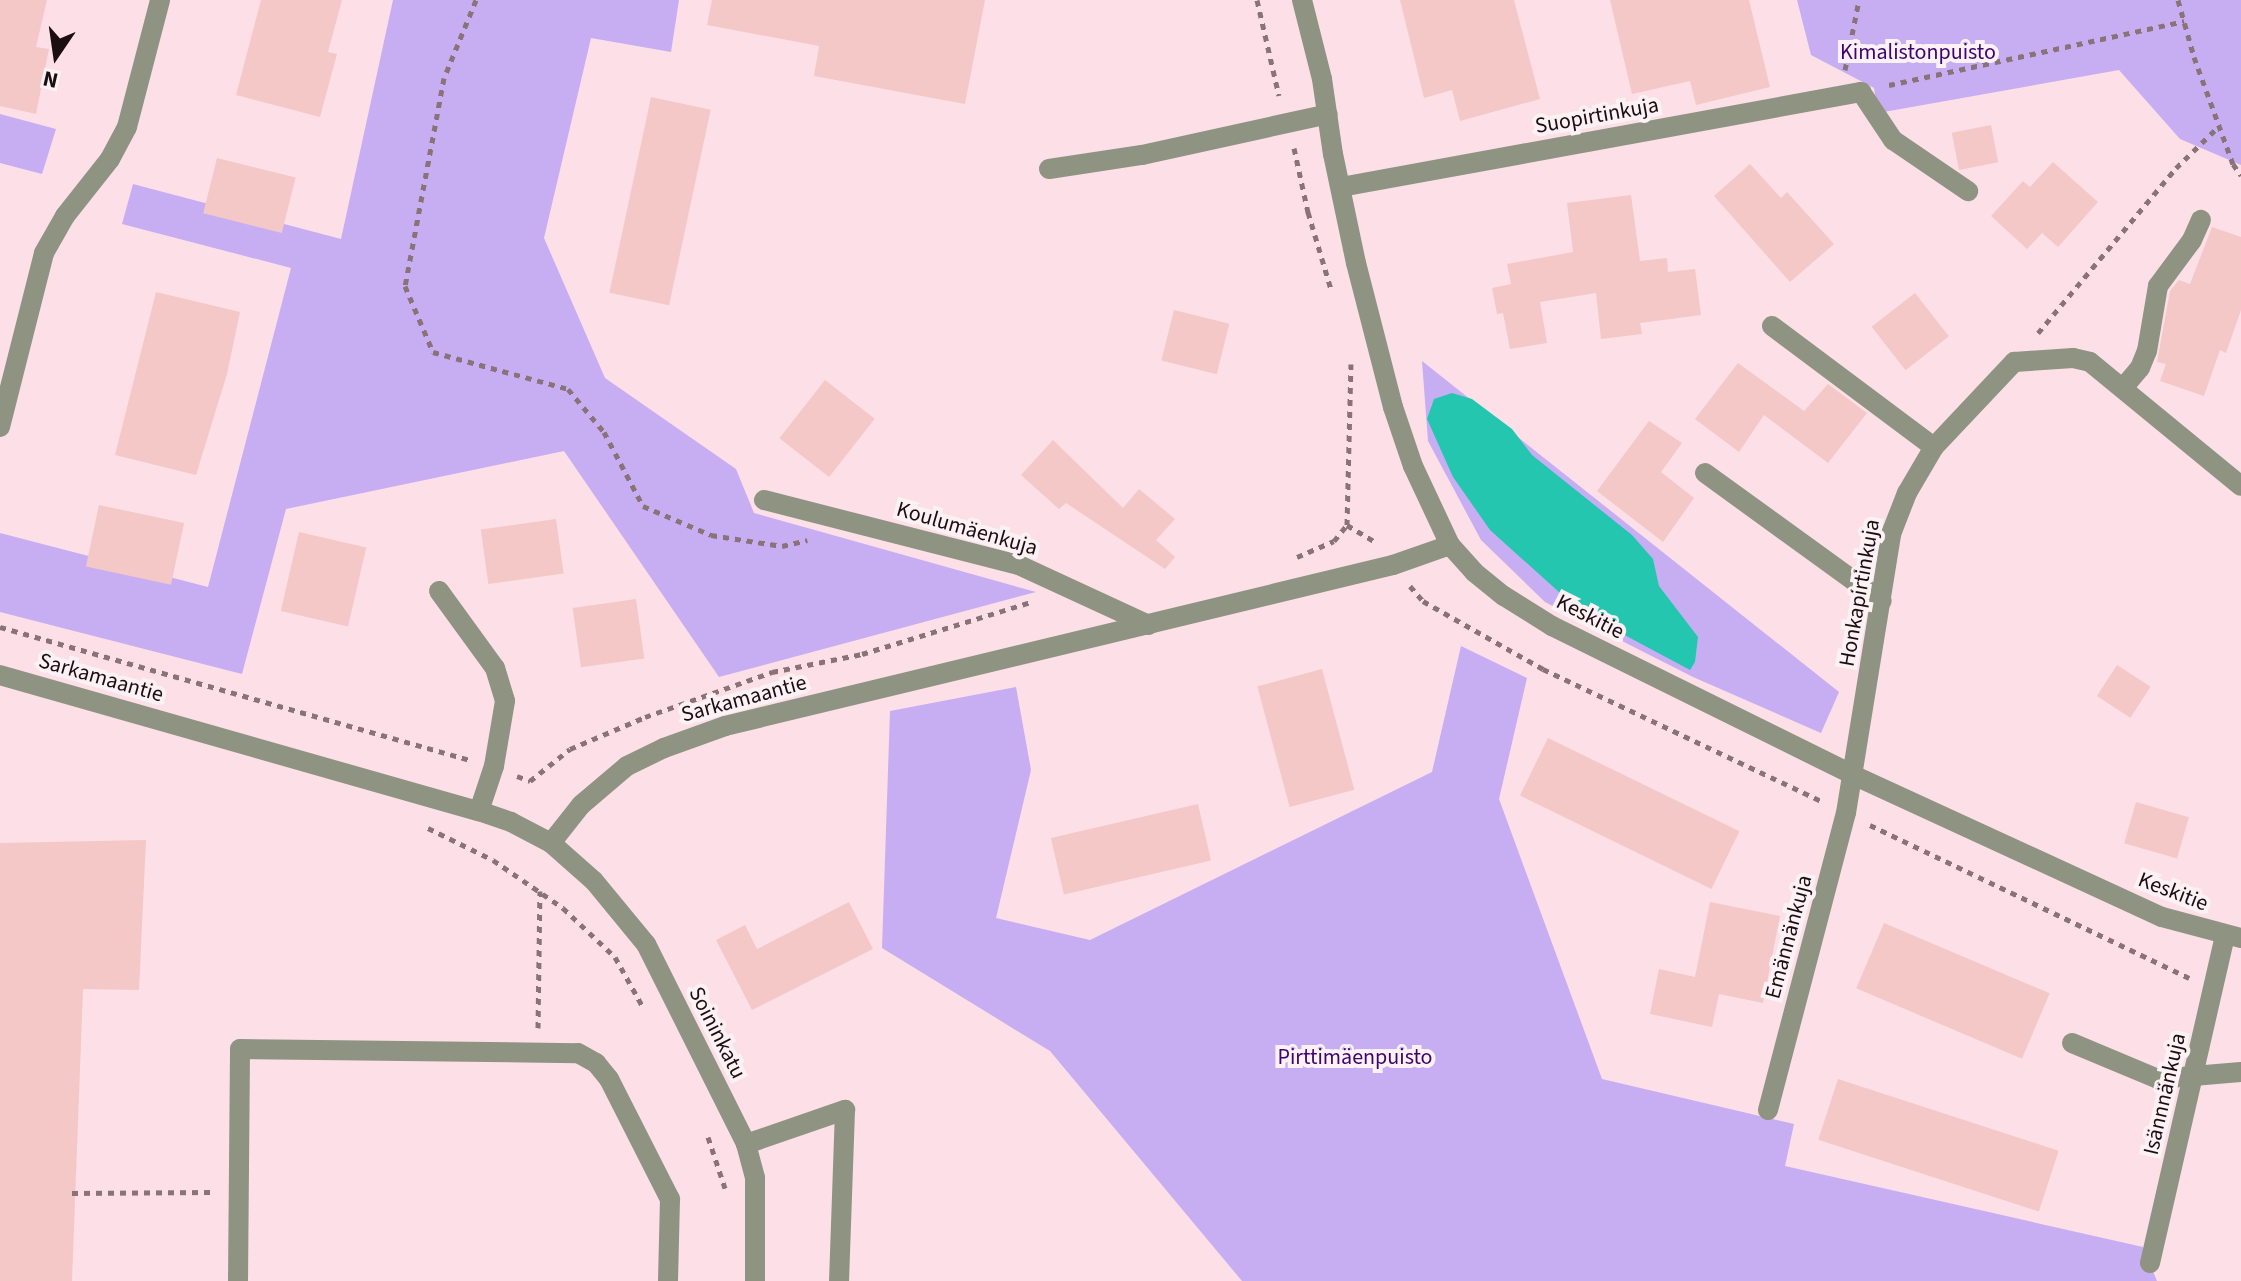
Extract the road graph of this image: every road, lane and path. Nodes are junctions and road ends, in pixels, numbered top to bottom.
1 (160, 0) edge
2 (476, 0) edge
3 (1257, 0) edge
4 (1302, 0) edge
5 (1859, 0) edge
6 (2178, 0) edge
7 (2184, 21) junction
8 (1852, 94) junction
9 (1328, 114) junction
10 (1287, 122) junction
11 (2219, 126) junction
12 (1049, 169) dead end
13 (2241, 175) edge
14 (1341, 187) junction
15 (1968, 191) dead end
16 (2201, 220) dead end
17 (1335, 302) dead end
18 (1772, 326) dead end
19 (1351, 355) dead end
20 (2014, 362) junction
21 (2123, 388) junction
22 (0, 427) edge
23 (1934, 447) junction
24 (1705, 473) dead end
25 (2241, 486) edge
26 (764, 500) dead end
27 (1347, 525) junction
28 (811, 540) dead end
29 (1450, 545) junction
30 (1292, 559) dead end
31 (1393, 565) junction
32 (1074, 588) junction
33 (439, 591) dead end
34 (1882, 601) junction
35 (1149, 625) junction
36 (0, 627) edge
37 (0, 675) edge
38 (494, 766) junction
39 (1853, 775) junction
40 (479, 811) junction
41 (1846, 813) junction
42 (551, 843) junction
43 (493, 860) dead end
44 (540, 891) junction
45 (2233, 937) edge
46 (2216, 982) junction
47 (649, 1019) dead end
48 (2072, 1043) dead end
49 (538, 1053) junction
50 (2241, 1072) edge
51 (2194, 1077) junction
52 (1768, 1110) dead end
53 (701, 1123) dead end
54 (746, 1144) junction
55 (239, 1192) junction
56 (72, 1193) dead end
57 (726, 1202) dead end
58 (2150, 1263) dead end
59 (238, 1281) edge
60 (668, 1281) edge
61 (755, 1281) edge
62 (839, 1281) edge

1 - 22 street
2 - 28 path
3 - 10 path
4 - 9 street, Keskitie
5 - 8 path
6 - 7 path
7 - 8 path
7 - 11 path
8 - 14 street, Suopirtinkuja
8 - 15 street
9 - 10 street
9 - 14 street, Keskitie
10 - 12 street
10 - 17 path
11 - 13 path
11 - 20 path
14 - 29 street, Keskitie
16 - 21 street
18 - 23 street
19 - 27 path
20 - 21 street
20 - 23 street, Honkapirtinkuja
21 - 25 street
23 - 34 street, Honkapirtinkuja
24 - 34 street
26 - 32 street, Koulumäenkuja
27 - 30 path
27 - 31 path
29 - 31 street, Sarkamaantie
29 - 39 street, Keskitie
31 - 35 street, Sarkamaantie
31 - 41 path
32 - 35 street, Koulumäenkuja
32 - 38 path
33 - 38 street
34 - 39 street, Honkapirtinkuja
35 - 42 street, Sarkamaantie
36 - 38 path
37 - 40 street, Sarkamaantie
38 - 40 street
39 - 41 street, Emännänkuja
39 - 45 street, Keskitie
40 - 42 street, Sarkamaantie
41 - 46 path
41 - 52 street, Emännänkuja
42 - 54 street, Soininkatu
43 - 44 path
44 - 47 path
44 - 49 path
45 - 46 street, Isännnänkuja
46 - 51 street, Isännnänkuja
48 - 51 street
49 - 55 street
49 - 60 street
50 - 51 street
51 - 58 street, Isännnänkuja
53 - 57 path
54 - 61 street, Soininkatu
54 - 62 street
55 - 56 path
55 - 59 street

